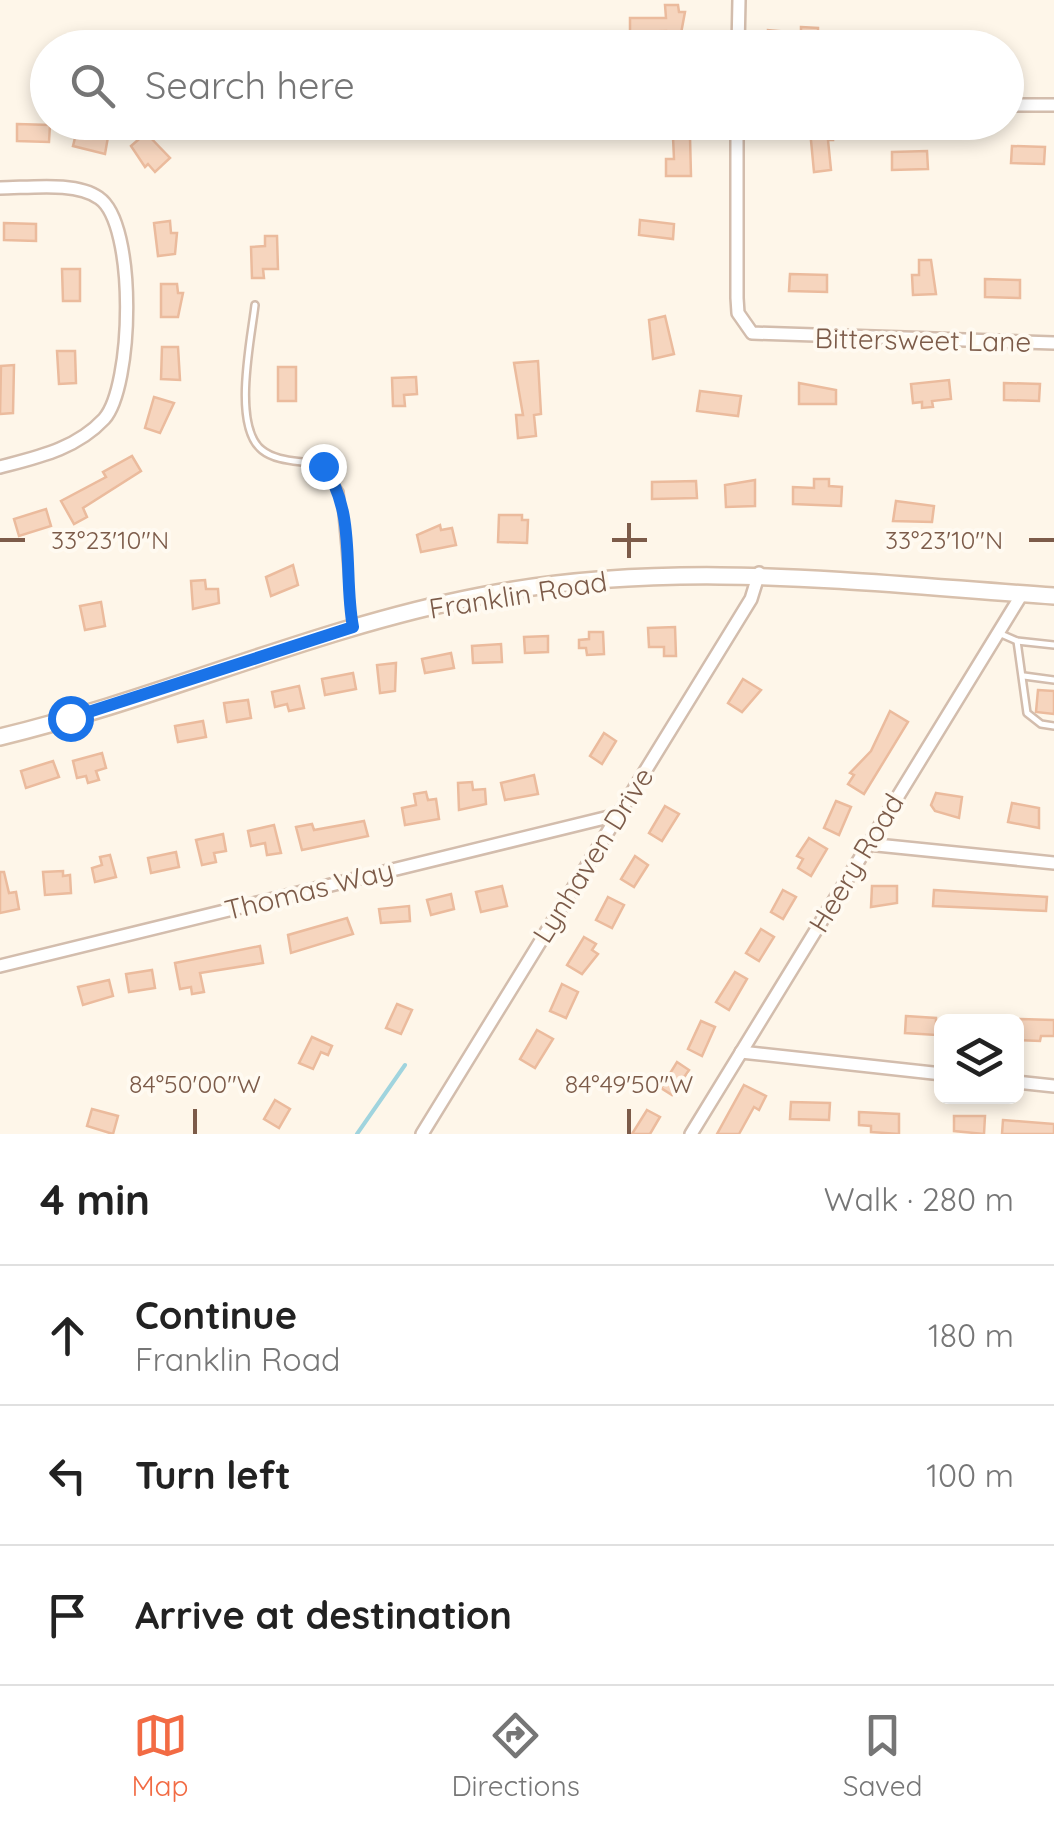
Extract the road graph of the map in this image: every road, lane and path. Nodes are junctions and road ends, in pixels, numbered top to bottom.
1 (739, 0) edge
2 (738, 30) edge
3 (1024, 105) edge
4 (1054, 106) edge
5 (737, 140) edge
6 (0, 188) edge
7 (255, 304) dead end
8 (1054, 344) edge
9 (0, 467) edge
10 (759, 574) junction
11 (1022, 594) junction
12 (1054, 596) edge
13 (353, 627) junction
14 (998, 632) junction
15 (1017, 641) junction
16 (1054, 645) edge
17 (1024, 676) junction
18 (1054, 680) edge
19 (1054, 726) edge
20 (0, 738) edge
21 (618, 814) junction
22 (867, 844) junction
23 (1054, 863) edge
24 (0, 966) edge
25 (741, 1052) junction
26 (934, 1073) edge
27 (1024, 1083) edge
28 (1054, 1086) edge
29 (422, 1134) edge
30 (692, 1134) edge

1 - 2 street
3 - 4 street
5 - 8 street, Bittersweet Lane
6 - 9 street
7 - 13 lane
10 - 11 main road, Franklin Road
10 - 13 main road, Franklin Road
10 - 21 street, Lynhaven Drive
11 - 12 main road, Franklin Road
11 - 14 street, Heery Road
13 - 20 main road, Franklin Road
14 - 15 lane
14 - 22 street, Heery Road
15 - 16 lane
15 - 17 lane
17 - 18 lane
17 - 19 lane
21 - 24 street, Thomas Way
21 - 29 street, Lynhaven Drive
22 - 23 street
22 - 25 street, Heery Road
25 - 26 street
25 - 30 street, Heery Road
27 - 28 street

